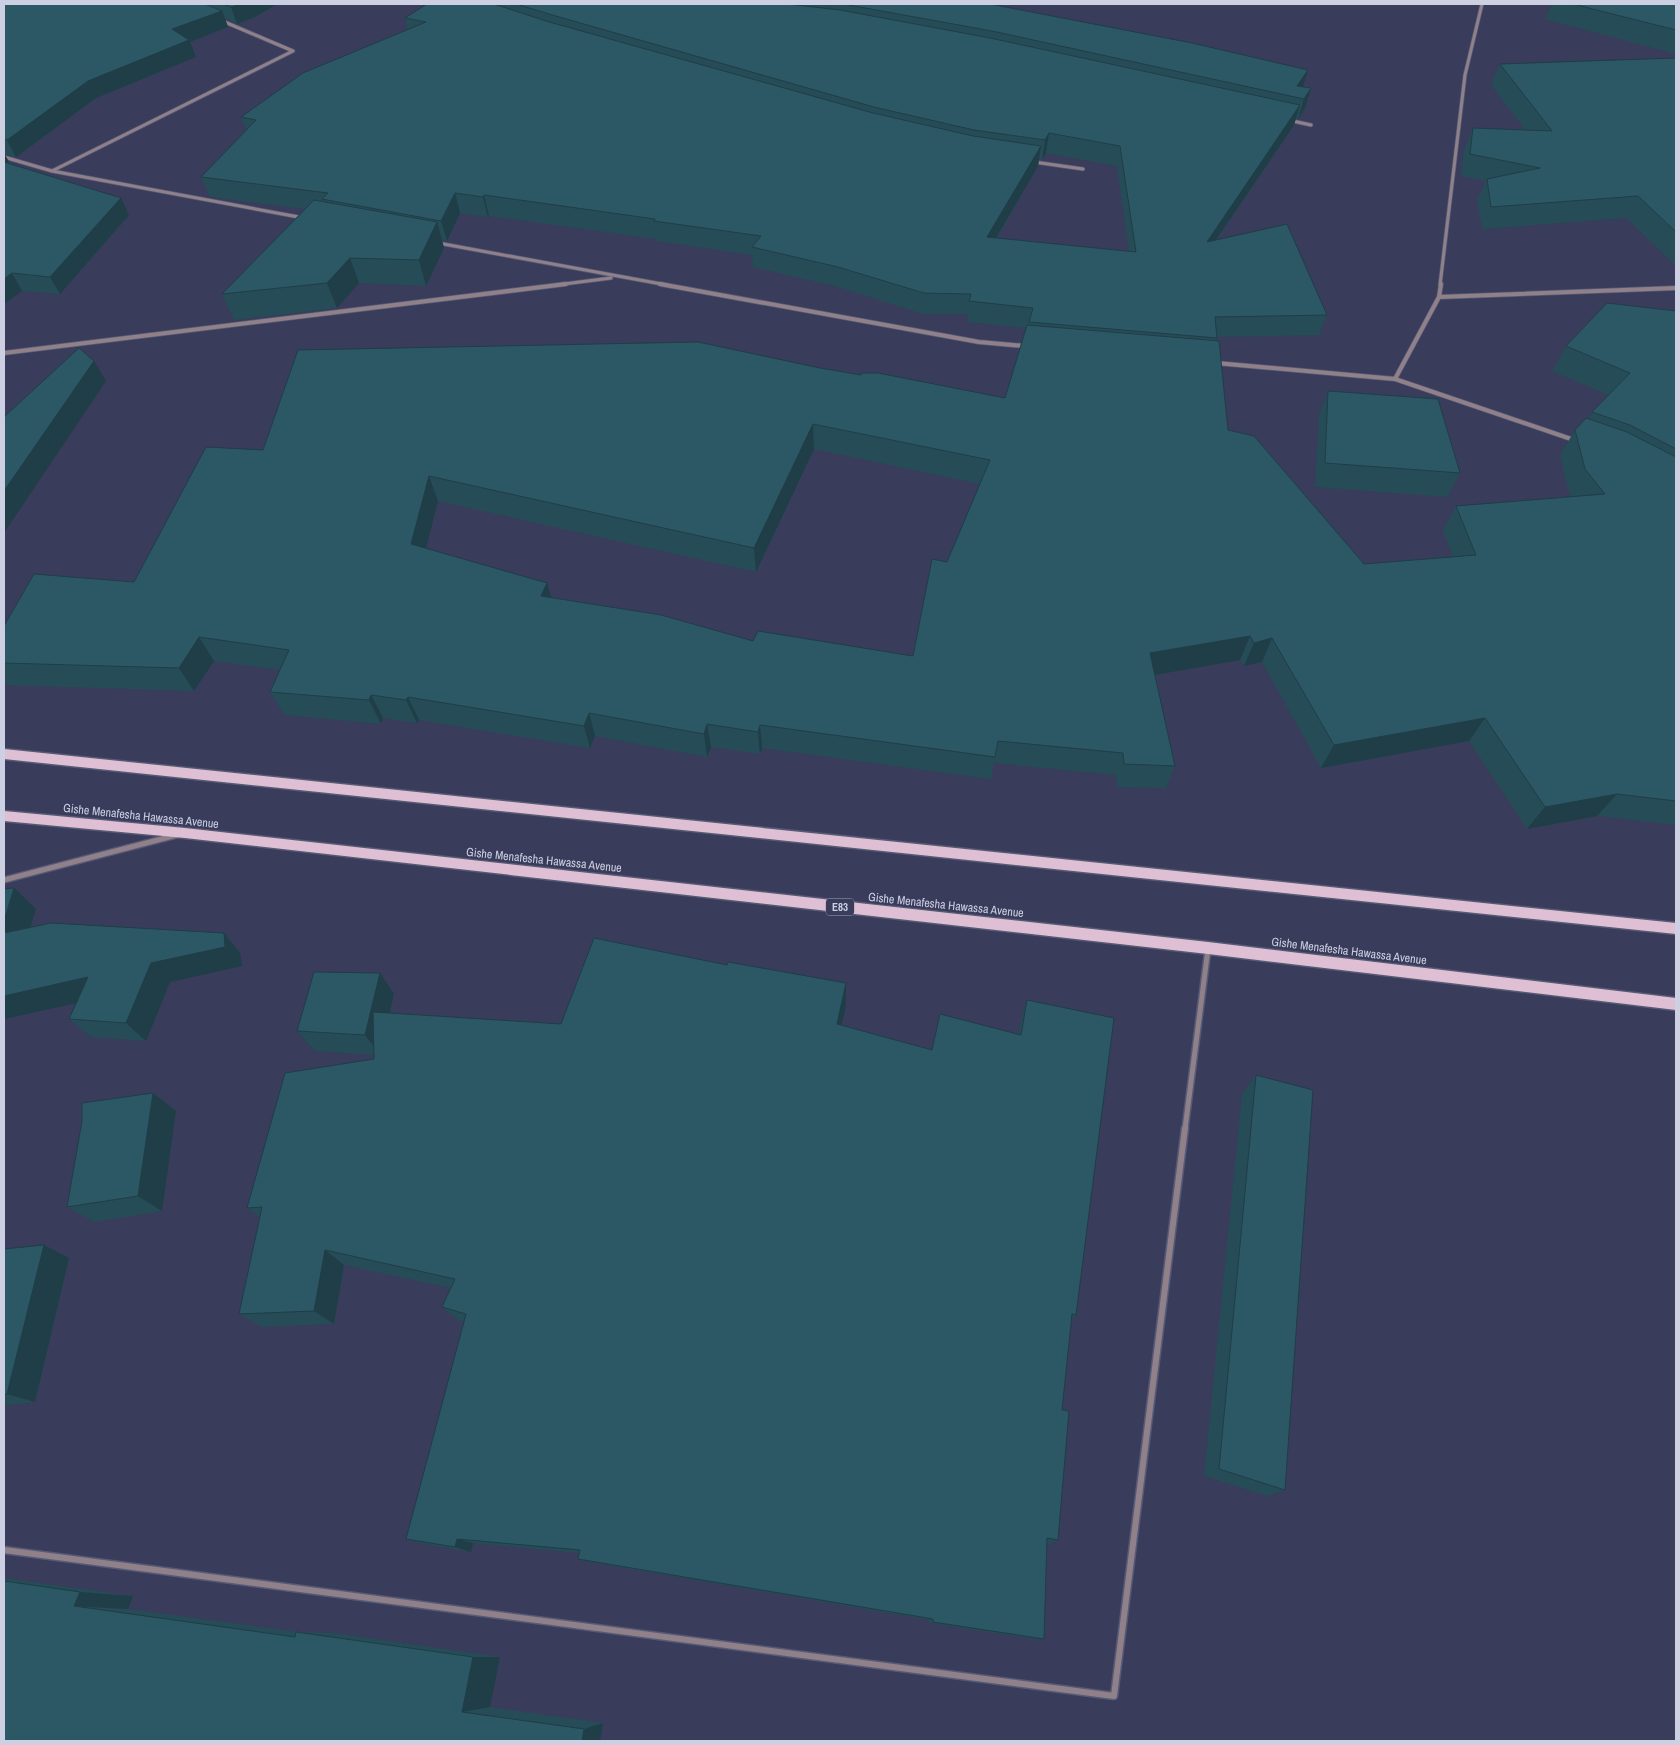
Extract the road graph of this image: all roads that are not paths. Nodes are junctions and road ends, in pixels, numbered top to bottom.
1 (1482, 4) edge
2 (220, 19) edge
3 (1283, 119) edge
4 (1311, 125) dead end
5 (4, 157) edge
6 (1028, 161) edge
7 (1083, 169) dead end
8 (52, 171) junction
9 (306, 218) edge
10 (433, 242) edge
11 (618, 277) junction
12 (1676, 288) edge
13 (1439, 297) junction
14 (1029, 346) edge
15 (4, 353) edge
16 (1207, 362) edge
17 (1395, 379) junction
18 (1584, 443) edge
19 (4, 754) edge
20 (4, 816) edge
21 (185, 834) junction
22 (4, 880) edge
23 (1676, 929) edge
24 (1208, 948) junction
25 (1676, 1004) edge
26 (4, 1550) edge

1 - 13 street
2 - 8 street
3 - 4 street
5 - 8 street
6 - 7 street
8 - 9 street
10 - 11 street
11 - 14 street
11 - 15 street
12 - 13 street
13 - 17 street
16 - 17 street
17 - 18 street
19 - 23 main road
20 - 21 main road, Gishe Menafesha Hawassa Avenue / E83
21 - 22 street
21 - 24 main road, Gishe Menafesha Hawassa Avenue / E83
24 - 25 main road, Gishe Menafesha Hawassa Avenue / E83
24 - 26 street

